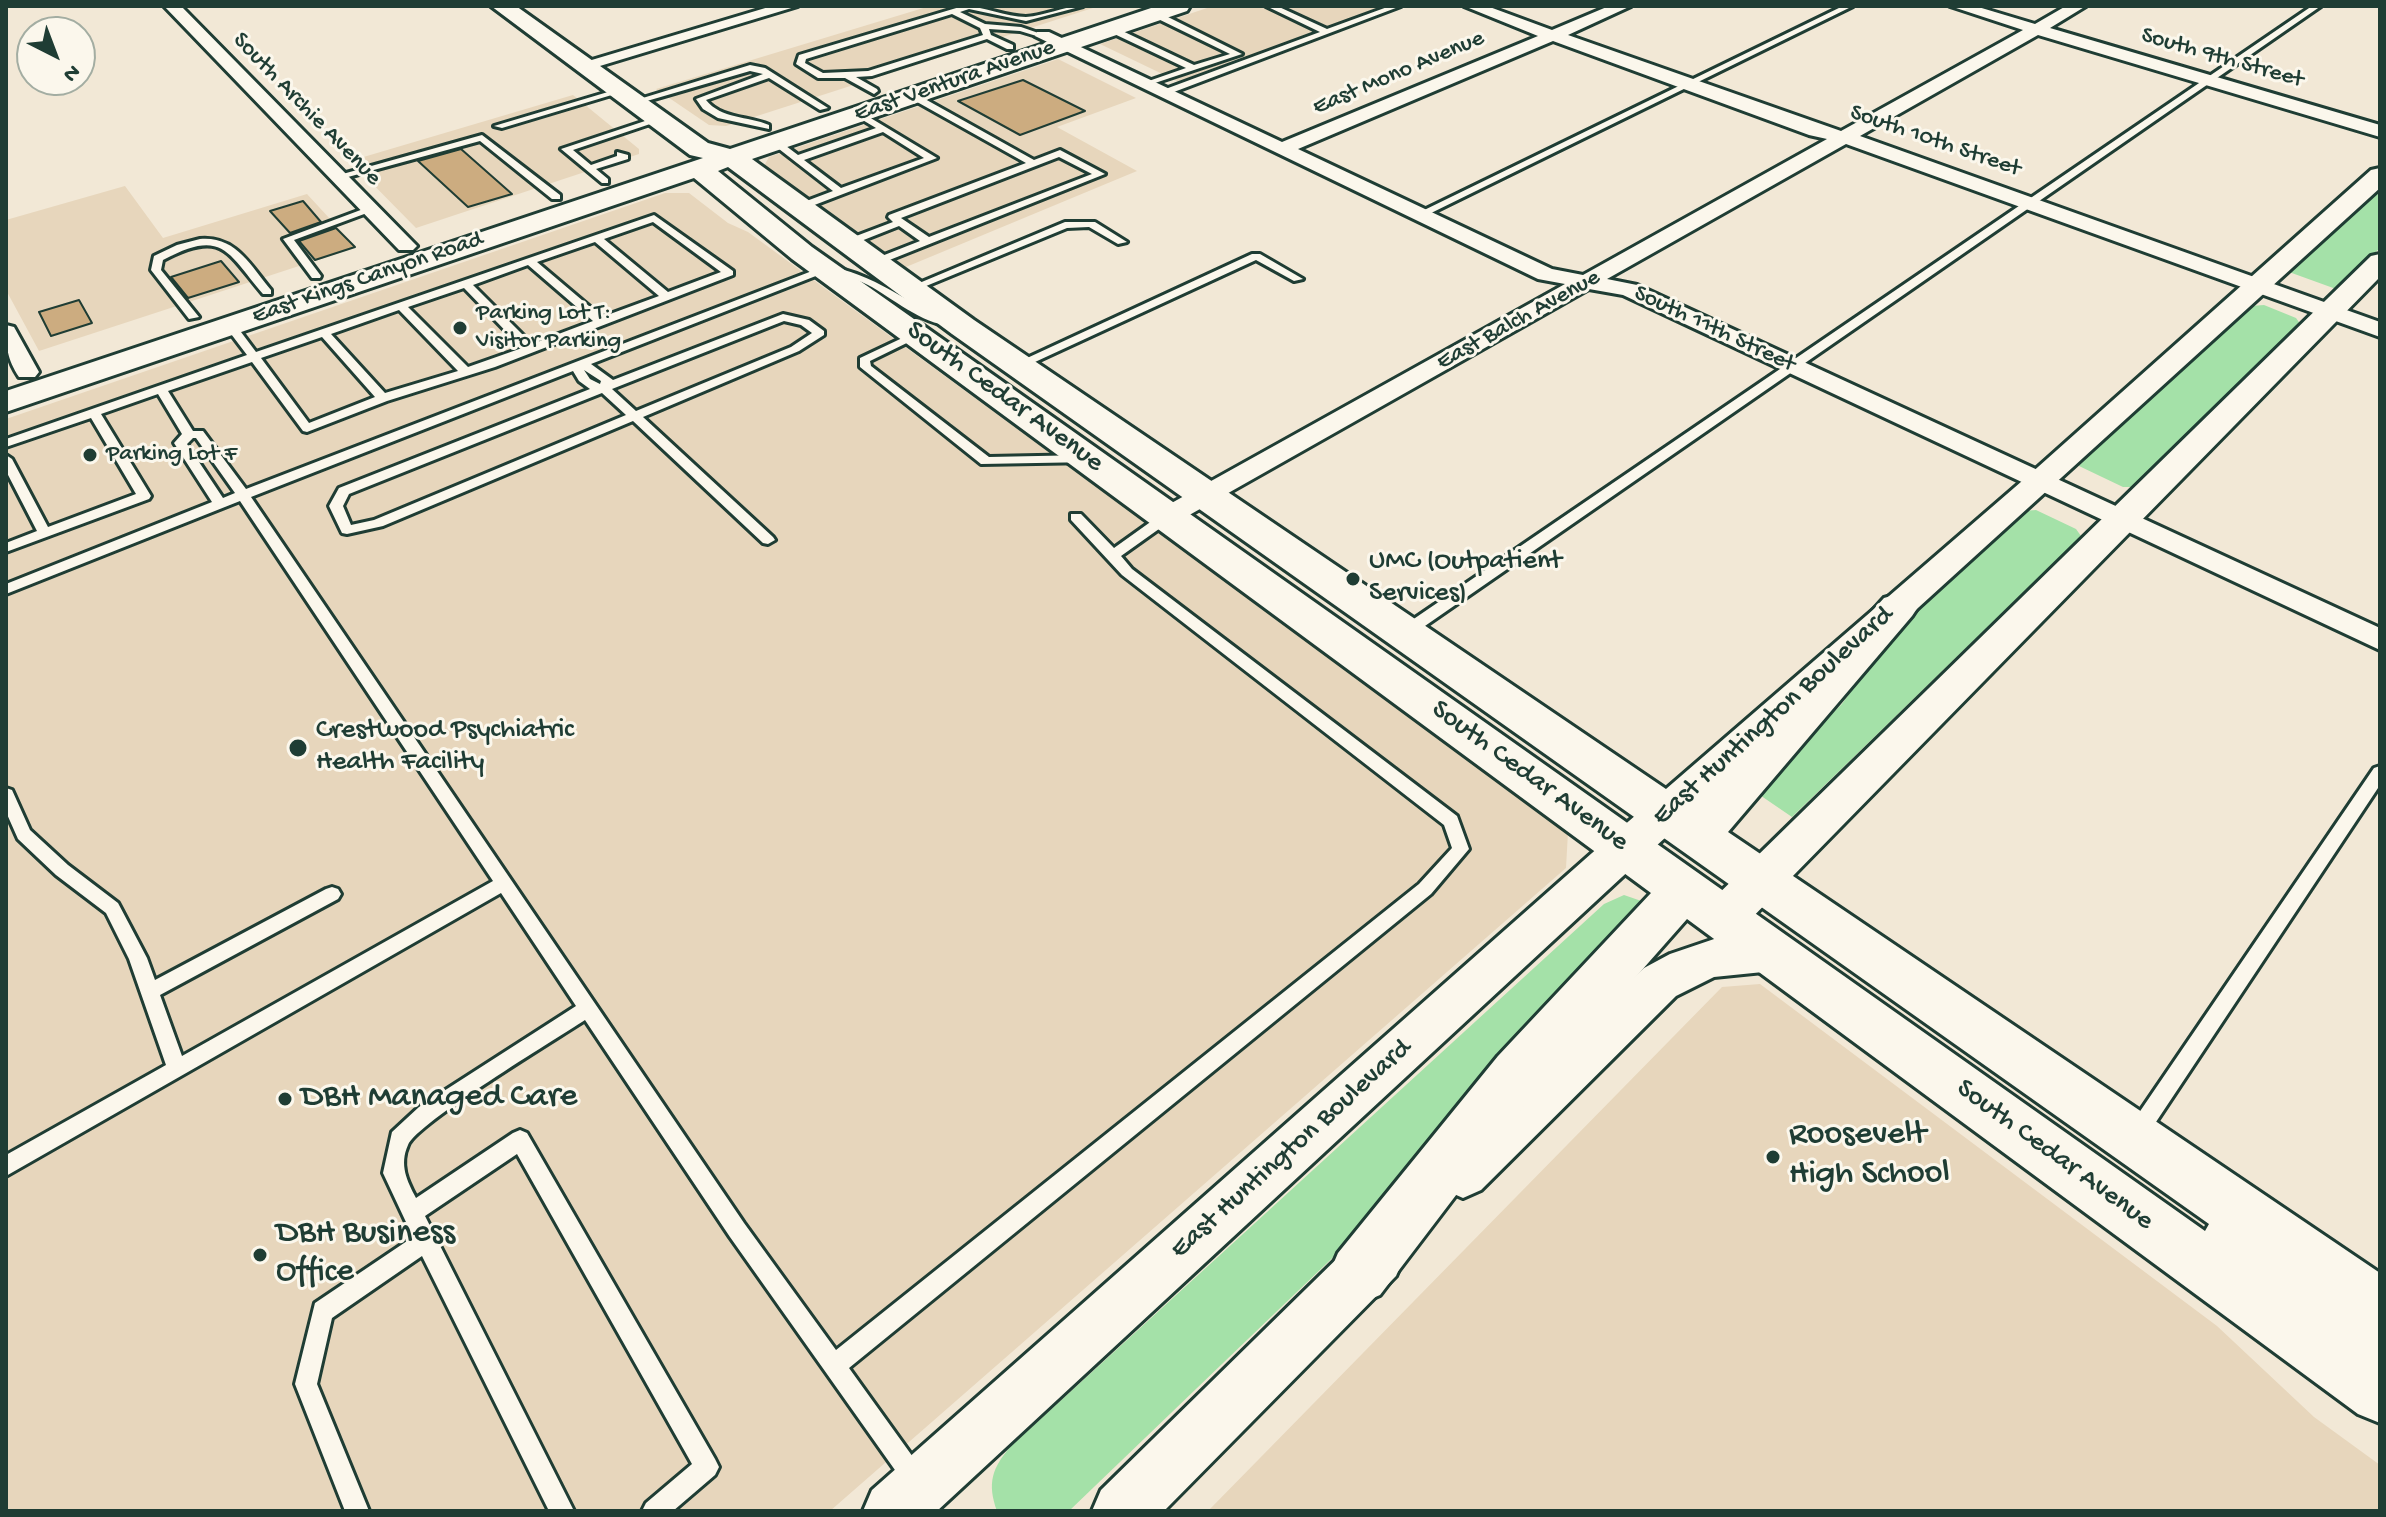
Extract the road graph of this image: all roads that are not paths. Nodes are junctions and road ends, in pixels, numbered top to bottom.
1 (172, 6) edge
2 (504, 6) edge
3 (790, 6) edge
4 (970, 6) edge
5 (1079, 6) edge
6 (1179, 6) edge
7 (1270, 6) edge
8 (1397, 6) edge
9 (1472, 6) edge
10 (1623, 6) edge
11 (1849, 6) edge
12 (1958, 6) edge
13 (2078, 6) edge
14 (2317, 6) edge
15 (1144, 10) edge
16 (954, 12) junction
17 (972, 21) junction
18 (1111, 29) junction
19 (2036, 29) junction
20 (1327, 32) junction
21 (1553, 35) junction
22 (994, 36) junction
23 (956, 38) dead end
24 (1053, 40) junction
25 (1255, 48) dead end
26 (1268, 54) junction
27 (584, 65) junction
28 (1193, 68) junction
29 (849, 74) junction
30 (769, 75) junction
31 (2208, 80) junction
32 (1688, 84) junction
33 (1154, 89) junction
34 (874, 91) junction
35 (629, 96) junction
36 (913, 96) junction
37 (823, 108) junction
38 (859, 114) junction
39 (660, 119) junction
40 (499, 126) dead end
41 (884, 129) junction
42 (2380, 131) edge
43 (770, 135) junction
44 (1844, 138) junction
45 (1282, 149) junction
46 (620, 154) dead end
47 (709, 158) junction
48 (797, 159) junction
49 (1033, 163) junction
50 (598, 174) junction
51 (2380, 175) edge
52 (337, 177) junction
53 (840, 192) junction
54 (556, 197) junction
55 (2029, 202) junction
56 (800, 207) junction
57 (370, 210) junction
58 (1419, 215) junction
59 (901, 222) junction
60 (597, 238) junction
61 (929, 242) junction
62 (1122, 242) dead end
63 (406, 246) junction
64 (836, 256) junction
65 (530, 262) junction
66 (2380, 262) edge
67 (873, 263) junction
68 (316, 276) junction
69 (1298, 279) dead end
70 (1589, 282) junction
71 (466, 284) junction
72 (2258, 285) junction
73 (910, 289) junction
74 (267, 292) junction
75 (667, 297) junction
76 (401, 306) junction
77 (2329, 312) junction
78 (193, 317) junction
79 (601, 322) junction
80 (231, 326) junction
81 (963, 327) junction
82 (2380, 330) edge
83 (6, 332) edge
84 (324, 333) junction
85 (915, 335) junction
86 (530, 349) junction
87 (254, 357) junction
88 (577, 365) junction
89 (1018, 365) junction
90 (1789, 365) junction
91 (465, 371) junction
92 (17, 375) edge
93 (161, 389) junction
94 (605, 389) junction
95 (383, 398) junction
96 (6, 402) edge
97 (94, 413) junction
98 (634, 416) junction
99 (189, 435) junction
100 (6, 443) edge
101 (6, 459) edge
102 (1089, 459) junction
103 (2041, 482) junction
104 (243, 495) junction
105 (1205, 495) junction
106 (220, 504) junction
107 (1168, 516) junction
108 (1076, 517) dead end
109 (2123, 519) junction
110 (45, 534) junction
111 (768, 540) dead end
112 (6, 548) edge
113 (1113, 555) junction
114 (6, 589) edge
115 (1898, 607) joint
116 (1404, 633) junction
117 (2380, 640) edge
118 (2380, 772) edge
119 (6, 794) edge
120 (1680, 825) junction
121 (1627, 847) junction
122 (1761, 880) junction
123 (505, 882) junction
124 (332, 894) dead end
125 (1704, 904) junction
126 (1773, 952) junction
127 (149, 992) junction
128 (589, 1007) junction
129 (177, 1069) junction
130 (2134, 1138) junction
131 (2032, 1140) junction
132 (6, 1166) edge
133 (412, 1213) junction
134 (426, 1241) junction
135 (1359, 1274) junction
136 (2380, 1309) edge
137 (2380, 1351) edge
138 (834, 1366) junction
139 (2380, 1392) edge
140 (917, 1503) edge
141 (357, 1511) edge
142 (562, 1511) edge
143 (654, 1511) edge
144 (1122, 1511) edge

1 - 52 street, South Archie Avenue
2 - 27 main road, South Cedar Avenue
3 - 27 street
4 - 5 lane
4 - 16 lane
6 - 15 main road, East Ventura Avenue
7 - 20 lane
8 - 20 lane
9 - 21 street, South 10th Street
10 - 21 street, East Mono Avenue
11 - 32 lane
12 - 19 street, South 9th Street
13 - 19 street, East Balch Avenue
14 - 31 lane
15 - 18 main road, East Ventura Avenue
15 - 24 main road, East Ventura Avenue
15 - 28 lane
16 - 17 lane
16 - 29 lane
17 - 22 lane
17 - 23 lane
18 - 24 main road, East Ventura Avenue
18 - 28 lane
19 - 31 street, South 9th Street
19 - 44 street, East Balch Avenue
20 - 26 lane
21 - 32 street, South 10th Street
21 - 45 street, East Mono Avenue
22 - 24 main road, East Ventura Avenue
22 - 24 lane
22 - 29 lane
22 - 34 main road, East Ventura Avenue
24 - 33 street, South 11th Street
24 - 36 main road, East Ventura Avenue
25 - 26 lane
26 - 33 lane
27 - 35 main road, South Cedar Avenue
28 - 33 lane
29 - 34 lane
30 - 35 lane
30 - 37 lane
30 - 43 lane
31 - 42 street, South 9th Street
31 - 55 lane
32 - 44 street, South 10th Street
32 - 58 lane
33 - 45 street, South 11th Street
34 - 37 main road, East Ventura Avenue
35 - 39 main road, South Cedar Avenue
35 - 40 lane
36 - 38 main road, East Ventura Avenue
36 - 49 lane
37 - 43 main road, East Ventura Avenue
38 - 41 lane
38 - 43 main road, East Ventura Avenue
39 - 47 main road, South Cedar Avenue
39 - 50 lane
41 - 48 lane
41 - 53 lane
43 - 47 main road, East Ventura Avenue
43 - 48 lane
44 - 55 street, South 10th Street
44 - 70 street, East Balch Avenue
45 - 58 street, South 11th Street
46 - 50 lane
47 - 50 main road, East Kings Canyon Road
47 - 56 main road, South Cedar Avenue
47 - 64 main road, South Cedar Avenue
47 - 80 main road, East Kings Canyon Road
48 - 53 lane
49 - 59 lane
49 - 61 lane
50 - 54 main road, East Kings Canyon Road
51 - 72 street, East Huntington Boulevard
52 - 54 lane
52 - 57 street, South Archie Avenue
53 - 56 lane
54 - 63 main road, East Kings Canyon Road
55 - 72 street, South 10th Street
55 - 90 lane
56 - 64 main road, South Cedar Avenue
57 - 63 street, South Archie Avenue
57 - 68 lane
58 - 70 street, South 11th Street
59 - 61 lane
59 - 64 lane
60 - 65 lane
60 - 75 lane
60 - 75 lane
61 - 67 lane
62 - 73 lane
63 - 68 main road, East Kings Canyon Road
64 - 67 main road, South Cedar Avenue
64 - 81 lane
64 - 85 main road, South Cedar Avenue
64 - 88 lane
65 - 71 lane
65 - 79 lane
66 - 77 street
67 - 73 main road, South Cedar Avenue
68 - 74 main road, East Kings Canyon Road
69 - 89 lane
70 - 90 street, South 11th Street
70 - 105 street, East Balch Avenue
71 - 76 lane
71 - 86 lane
72 - 77 street, South 10th Street
72 - 103 street, East Huntington Boulevard
73 - 81 main road, South Cedar Avenue
74 - 78 main road, East Kings Canyon Road
74 - 78 lane
75 - 79 lane
76 - 84 lane
76 - 91 lane
77 - 82 street, South 10th Street
77 - 109 street
78 - 92 main road, East Kings Canyon Road
79 - 86 lane
80 - 87 lane
80 - 96 main road, East Kings Canyon Road
81 - 89 main road, South Cedar Avenue
83 - 92 street
84 - 87 lane
84 - 95 lane
85 - 102 main road, South Cedar Avenue
85 - 102 lane
86 - 91 lane
87 - 93 lane
87 - 95 lane
88 - 94 lane
88 - 104 lane
89 - 105 main road, South Cedar Avenue
90 - 103 street, South 11th Street
90 - 116 lane
91 - 95 lane
93 - 97 lane
93 - 99 lane
94 - 98 lane
94 - 98 lane
94 - 98 lane
97 - 100 lane
97 - 110 lane
98 - 111 lane
99 - 104 lane
99 - 106 lane
101 - 110 lane
102 - 107 main road, South Cedar Avenue
103 - 109 street, South 11th Street
103 - 115 street, East Huntington Boulevard
104 - 106 lane
104 - 123 lane
105 - 107 street, East Balch Avenue
105 - 116 main road, South Cedar Avenue
106 - 114 lane
107 - 113 lane
107 - 121 main road, South Cedar Avenue
108 - 113 lane
109 - 117 street, South 11th Street
109 - 122 street
110 - 112 lane
113 - 138 lane
115 - 120 main road
116 - 120 main road, South Cedar Avenue
118 - 130 lane
119 - 127 lane
120 - 121 street, East Huntington Boulevard
120 - 122 main road, South Cedar Avenue
120 - 125 main road
121 - 125 main road, South Cedar Avenue
121 - 140 street, East Huntington Boulevard
122 - 125 street
122 - 130 main road, South Cedar Avenue
123 - 128 lane
123 - 129 lane
124 - 127 lane
125 - 126 main road, South Cedar Avenue
125 - 135 main road
126 - 131 main road, South Cedar Avenue
126 - 135 street
127 - 129 lane
128 - 133 lane
128 - 138 lane
129 - 132 lane
130 - 136 main road, South Cedar Avenue
131 - 137 main road
131 - 139 main road, South Cedar Avenue
133 - 134 lane
133 - 143 lane
134 - 141 lane
134 - 142 lane
135 - 144 street
138 - 140 lane

